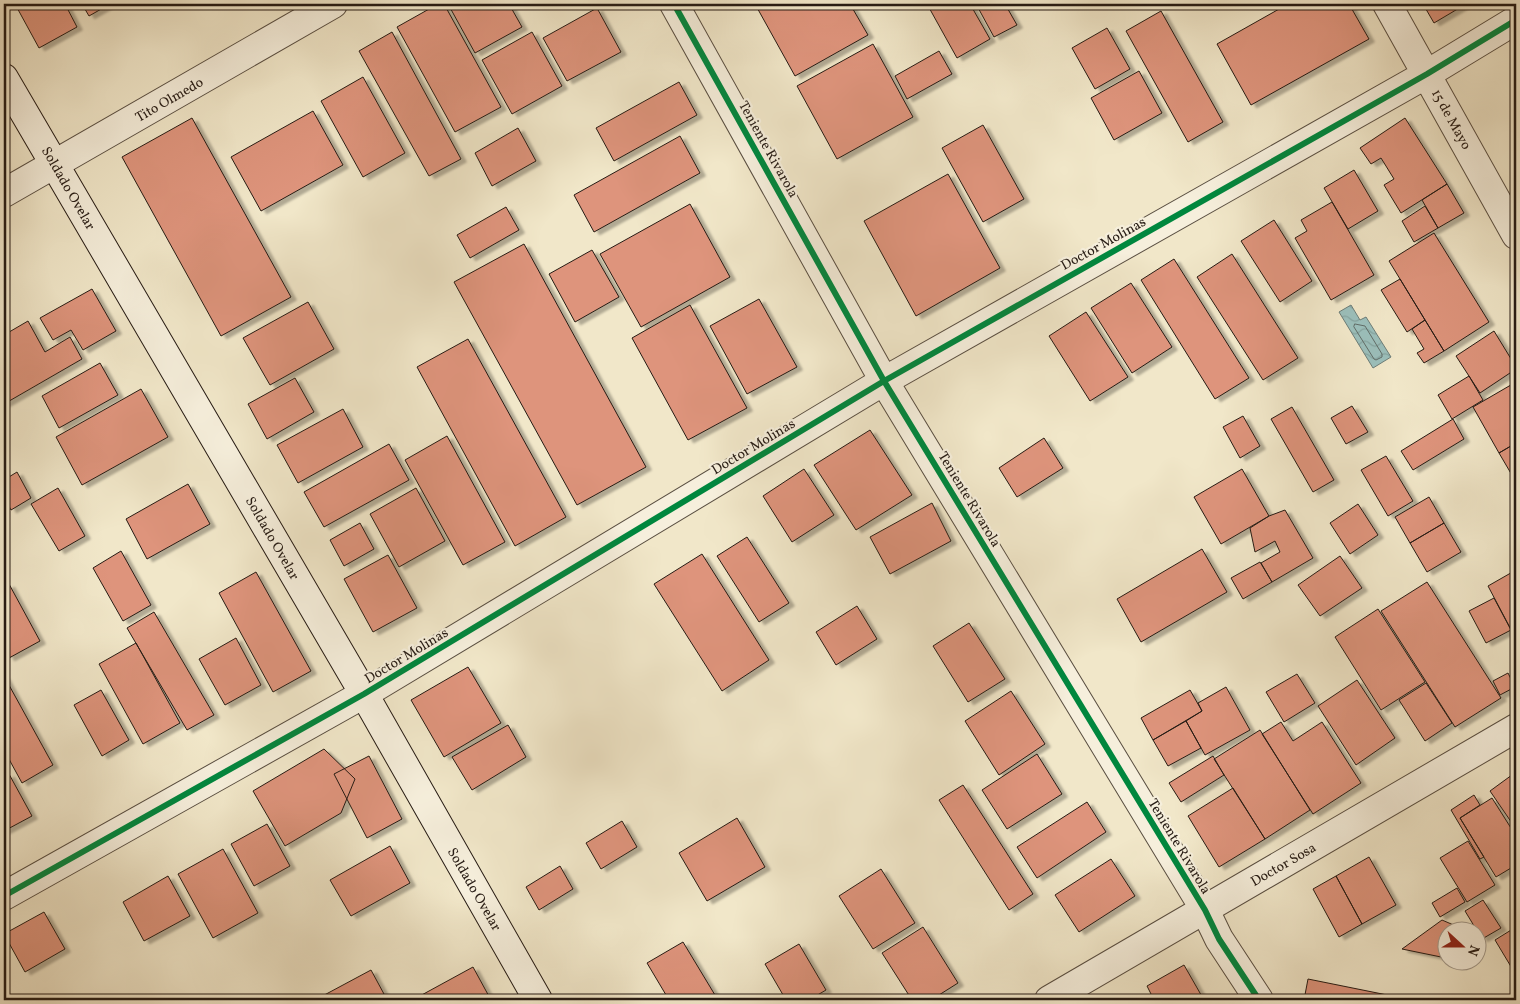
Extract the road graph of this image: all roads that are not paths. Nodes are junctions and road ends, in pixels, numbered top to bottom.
1 (333, 4) edge
2 (674, 4) edge
3 (1386, 4) edge
4 (1516, 20) edge
5 (1427, 74) junction
6 (4, 78) edge
7 (55, 164) junction
8 (4, 193) edge
9 (1516, 235) edge
10 (884, 382) junction
11 (364, 694) junction
12 (1516, 728) edge
13 (4, 896) edge
14 (1205, 910) junction
15 (538, 1000) edge
16 (1050, 1000) edge
17 (1258, 1000) edge

1 - 7 street, Tito Olmedo
2 - 10 street, Teniente Rivarola
3 - 5 street, 15 de Mayo
4 - 5 street, Doctor Molinas
5 - 9 street, 15 de Mayo
5 - 10 street, Doctor Molinas
6 - 7 street, Soldado Ovelar
7 - 8 street, Tito Olmedo
7 - 11 street, Soldado Ovelar
10 - 11 street, Doctor Molinas
10 - 14 street, Teniente Rivarola
11 - 13 street, Doctor Molinas
11 - 15 street, Soldado Ovelar
12 - 14 street, Doctor Sosa
14 - 16 street, Doctor Sosa
14 - 17 street, Teniente Rivarola

